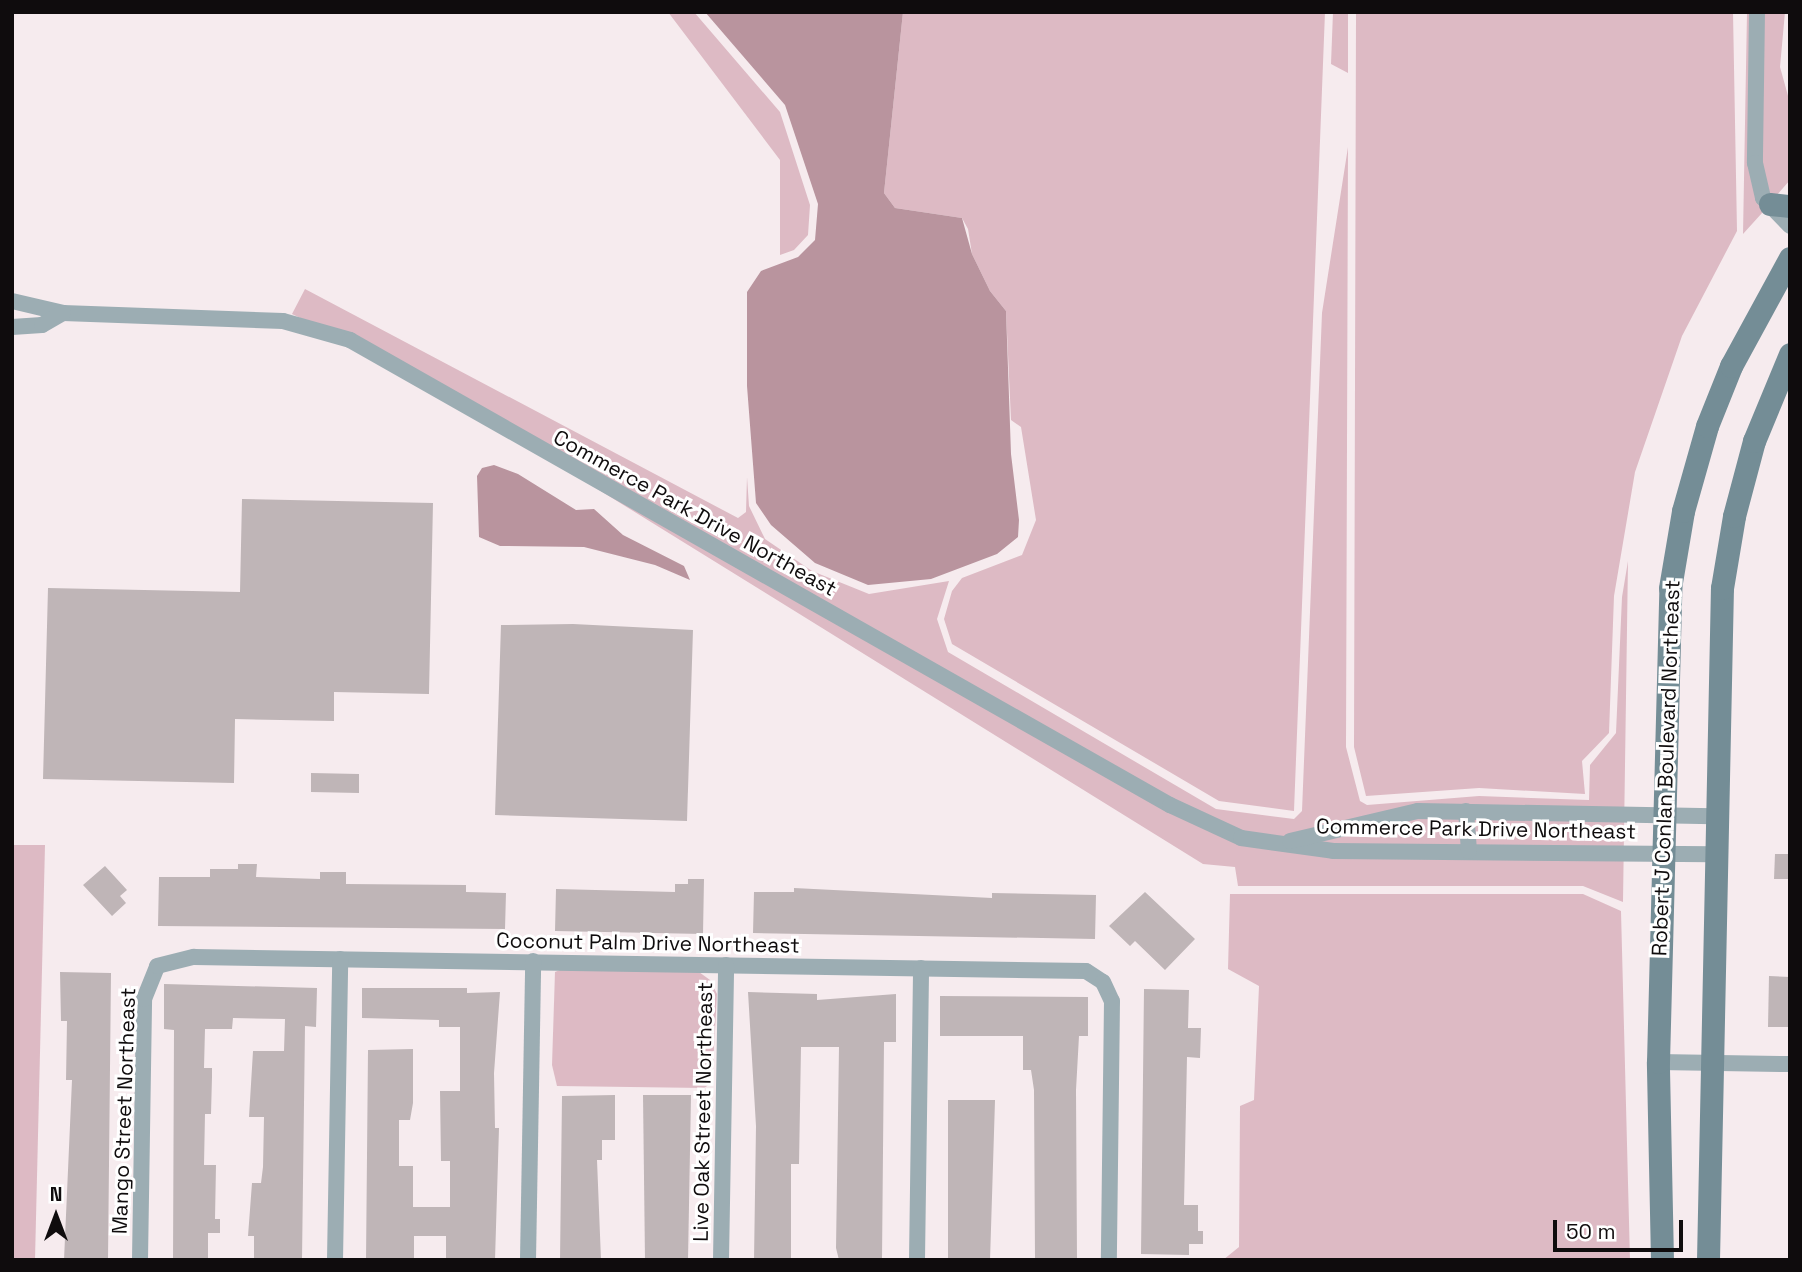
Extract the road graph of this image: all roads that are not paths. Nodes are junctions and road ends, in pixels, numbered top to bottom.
1 (1757, 12) edge
2 (1780, 205) edge
3 (1790, 226) edge
4 (1790, 258) edge
5 (12, 301) edge
6 (64, 313) junction
7 (12, 317) edge
8 (12, 327) edge
9 (1790, 354) edge
10 (1466, 811) junction
11 (1662, 816) junction
12 (1714, 816) junction
13 (1280, 843) junction
14 (1469, 851) junction
15 (1661, 853) junction
16 (1713, 854) junction
17 (340, 958) junction
18 (533, 961) junction
19 (726, 965) junction
20 (157, 966) joint
21 (921, 968) junction
22 (1658, 1062) junction
23 (1710, 1063) junction
24 (1790, 1064) edge
25 (140, 1260) edge
26 (335, 1260) edge
27 (528, 1260) edge
28 (721, 1260) edge
29 (917, 1260) edge
30 (1110, 1260) edge
31 (1662, 1260) edge
32 (1708, 1260) edge

1 - 2 street
2 - 3 street
4 - 11 main road, Robert J Conlan Boulevard Northeast
5 - 6 street, Commerce Park Drive Northeast
6 - 7 street
6 - 8 street, Commerce Park Drive Northeast
6 - 13 street, Commerce Park Drive Northeast
9 - 12 main road
10 - 11 street, Commerce Park Drive Northeast
10 - 13 street, Commerce Park Drive Northeast
10 - 14 street
11 - 12 street, Commerce Park Drive Northeast
11 - 15 main road, Robert J Conlan Boulevard Northeast
12 - 16 main road
13 - 14 street, Commerce Park Drive Northeast
14 - 15 street, Commerce Park Drive Northeast
15 - 16 street, Commerce Park Drive Northeast
15 - 22 main road, Robert J Conlan Boulevard Northeast
16 - 23 main road
17 - 18 street, Coconut Palm Drive Northeast
17 - 20 street, Coconut Palm Drive Northeast
17 - 26 street
18 - 19 street, Coconut Palm Drive Northeast
18 - 27 street
19 - 21 street, Coconut Palm Drive Northeast
19 - 28 street, Live Oak Street Northeast
20 - 25 street, Mango Street Northeast
21 - 29 street
21 - 30 street, Coconut Palm Drive Northeast
22 - 23 street
22 - 31 main road, Robert J Conlan Boulevard Northeast
23 - 24 street
23 - 32 main road

